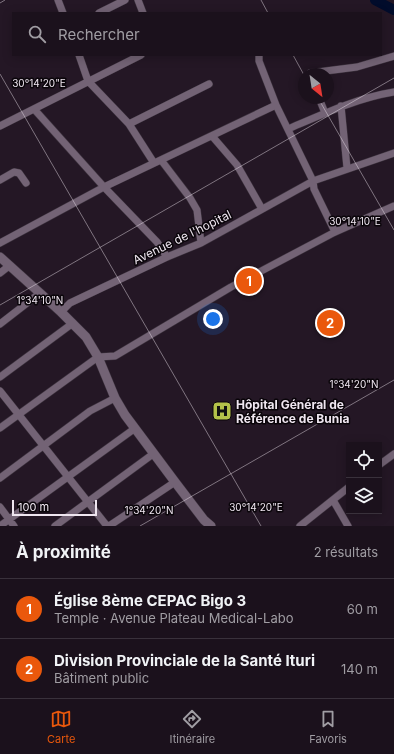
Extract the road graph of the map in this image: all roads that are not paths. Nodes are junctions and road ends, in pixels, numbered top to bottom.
1 (59, 0) edge
2 (125, 0) edge
3 (138, 0) edge
4 (64, 12) edge
5 (100, 12) edge
6 (144, 12) edge
7 (79, 56) edge
8 (139, 56) edge
9 (259, 56) edge
10 (394, 56) edge
11 (334, 70) edge
12 (88, 81) junction
13 (209, 84) dead end
14 (394, 92) edge
15 (321, 104) edge
16 (276, 105) junction
17 (341, 106) junction
18 (34, 109) junction
19 (325, 114) junction
20 (129, 124) junction
21 (0, 126) edge
22 (288, 129) junction
23 (212, 136) junction
24 (394, 153) edge
25 (157, 162) junction
26 (347, 168) junction
27 (0, 180) edge
28 (313, 181) junction
29 (26, 183) dead end
30 (104, 187) junction
31 (394, 206) edge
32 (262, 209) junction
33 (335, 232) junction
34 (201, 242) junction
35 (0, 243) edge
36 (0, 257) edge
37 (167, 257) junction
38 (9, 266) junction
39 (0, 273) edge
40 (40, 293) junction
41 (61, 312) junction
42 (73, 323) junction
43 (0, 324) edge
44 (98, 357) junction
45 (0, 377) edge
46 (0, 391) edge
47 (115, 398) junction
48 (18, 414) junction
49 (0, 428) edge
50 (134, 429) junction
51 (44, 446) junction
52 (153, 454) junction
53 (394, 454) edge
54 (382, 463) edge
55 (67, 477) junction
56 (0, 478) edge
57 (175, 482) junction
58 (346, 490) edge
59 (333, 500) junction
60 (87, 502) junction
61 (0, 507) edge
62 (9, 519) junction
63 (0, 526) edge
64 (14, 526) edge
65 (56, 526) edge
66 (108, 526) edge
67 (211, 526) edge
68 (300, 526) edge
69 (348, 526) edge

1 - 4 street
2 - 5 street
3 - 6 street
7 - 12 street
8 - 12 street
9 - 16 street
10 - 11 street
12 - 18 street
12 - 20 street
13 - 20 street
14 - 17 street
15 - 19 street
16 - 22 street
16 - 23 street
17 - 19 street
17 - 26 street
18 - 21 street
18 - 30 street
19 - 22 street
20 - 25 street
22 - 28 street
23 - 25 street
23 - 32 street
24 - 26 street, Avenue de l'hopital
25 - 30 street
25 - 34 street
26 - 28 street, Avenue de l'hopital
27 - 29 street
28 - 32 street, Avenue de l'hopital
28 - 33 street
30 - 35 street
30 - 37 street
31 - 33 street
32 - 34 street, Avenue de l'hopital
33 - 44 street
34 - 37 street, Avenue de l'hopital
36 - 38 street
37 - 41 street, Avenue de l'hopital
38 - 39 street
38 - 40 street
40 - 41 street
40 - 43 street
41 - 42 street
42 - 44 street
42 - 45 street
44 - 47 street
44 - 48 street
46 - 48 street
47 - 50 street
47 - 51 street
48 - 49 street
48 - 51 street
50 - 52 street
50 - 55 street
51 - 55 street
51 - 56 street
52 - 57 street
52 - 60 street
53 - 54 street
55 - 60 street
55 - 62 street
57 - 66 street
57 - 67 street
58 - 59 street
59 - 68 street
59 - 69 street
60 - 65 street
60 - 66 street
61 - 62 street
62 - 63 street
62 - 64 street

